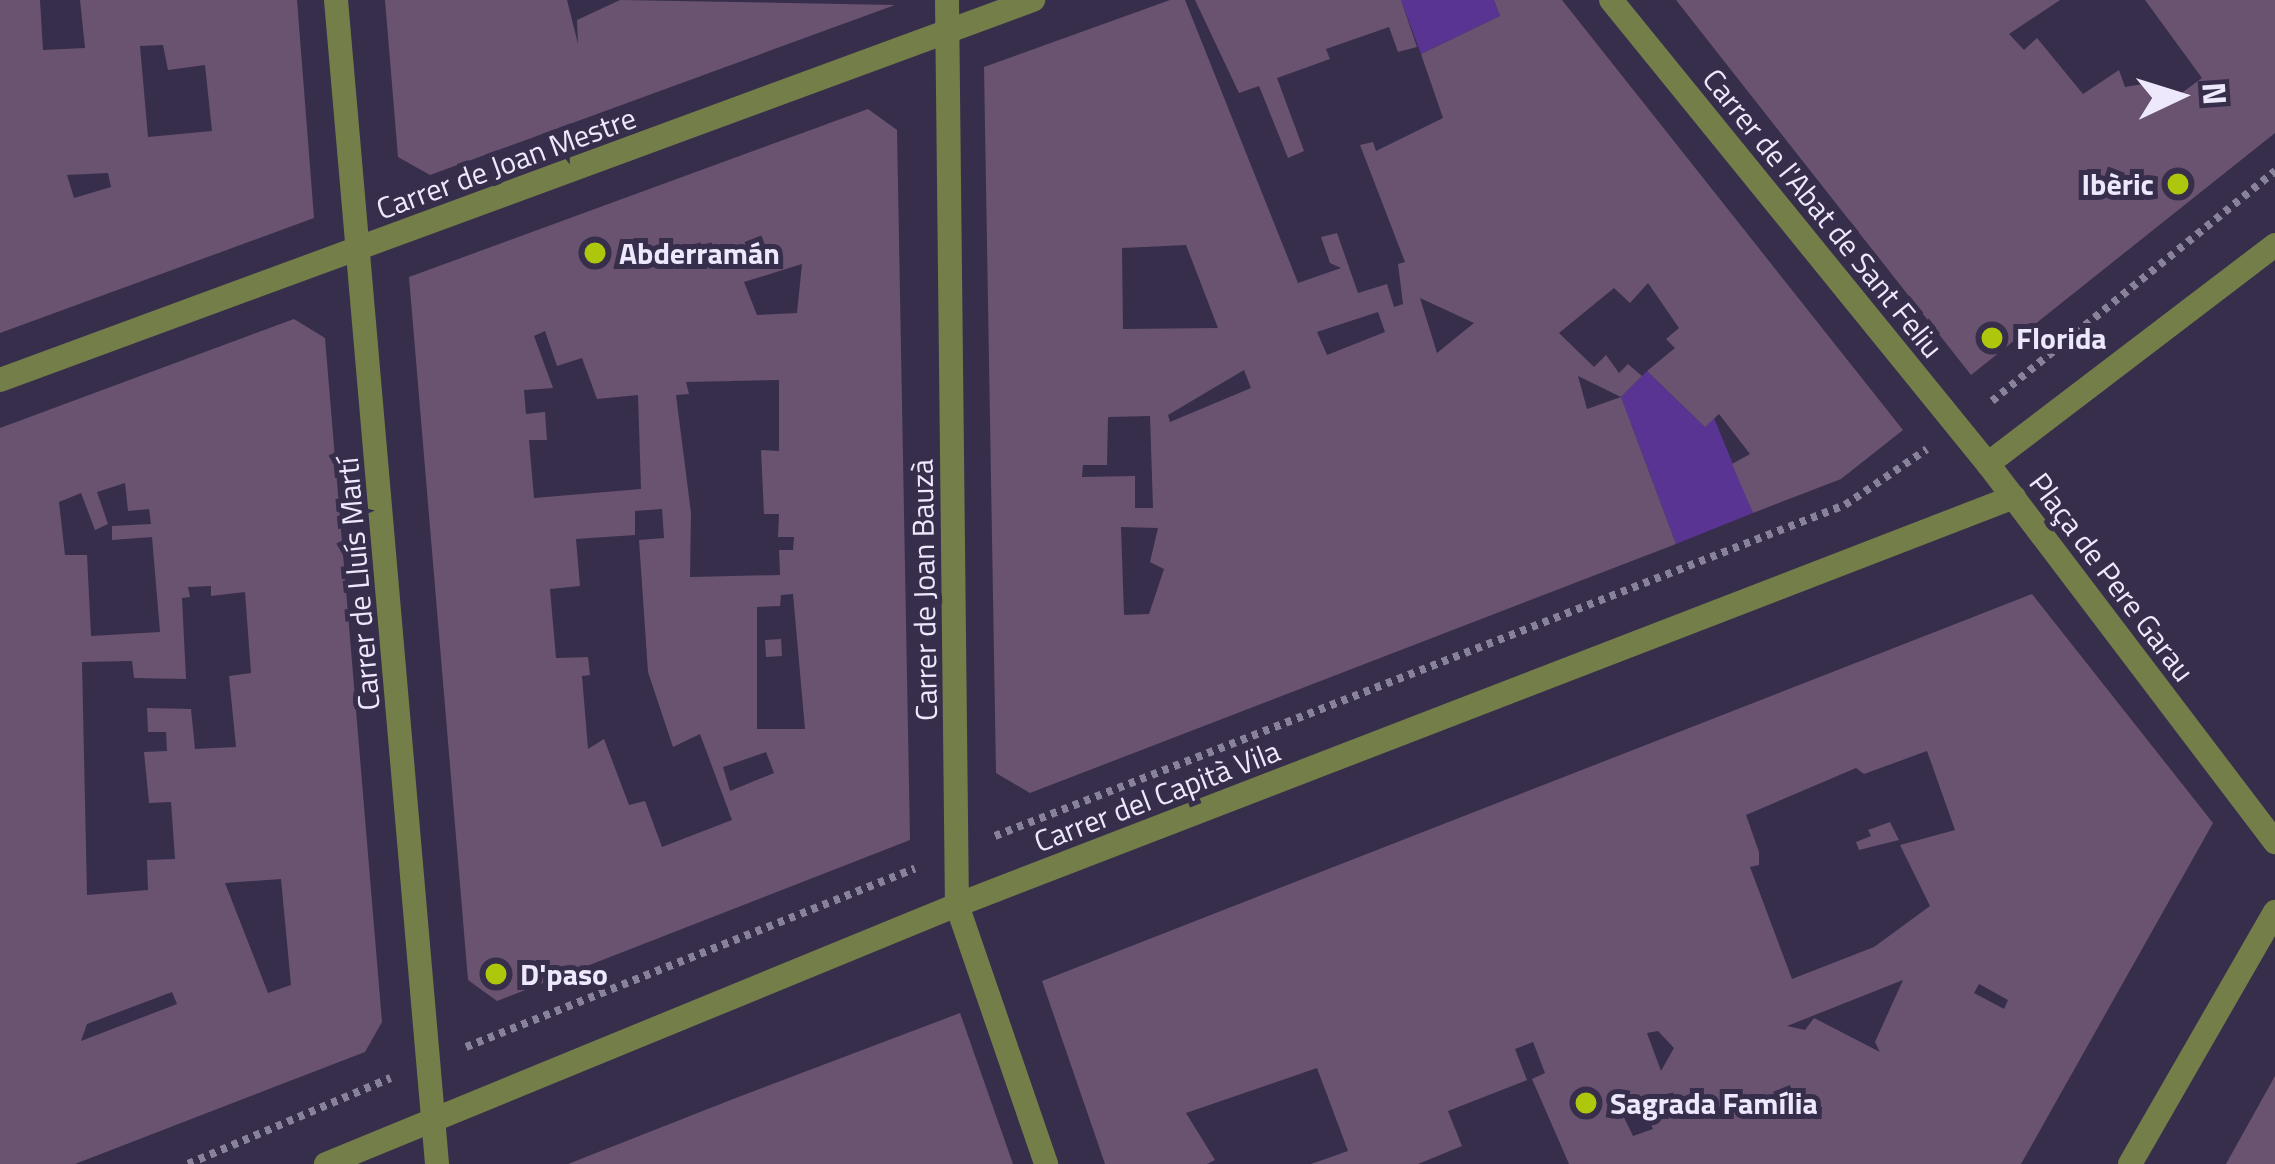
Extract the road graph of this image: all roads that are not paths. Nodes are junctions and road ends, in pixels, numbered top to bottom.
1 (336, 0) edge
2 (947, 0) edge
3 (1033, 0) edge
4 (1611, 0) edge
5 (948, 33) junction
6 (2275, 245) edge
7 (360, 249) junction
8 (0, 380) edge
9 (1988, 464) junction
10 (2014, 497) junction
11 (2275, 842) edge
12 (957, 905) junction
13 (2275, 912) edge
14 (433, 1121) junction
15 (326, 1164) edge
16 (437, 1164) edge
17 (1046, 1164) edge
18 (2130, 1164) edge

1 - 7 street, Carrer de Lluís Martí
2 - 5 street, Carrer de Joan Bauzà
3 - 5 street, Carrer de Joan Mestre
4 - 9 street, Carrer de l'Abat de Sant Feliu
5 - 7 street, Carrer de Joan Mestre
5 - 12 street, Carrer de Joan Bauzà
6 - 9 street, Plaça de Pere Garau
7 - 8 street, Carrer de Joan Mestre
7 - 14 street, Carrer de Lluís Martí
9 - 10 street, Plaça de Pere Garau
10 - 11 street, Plaça de Pere Garau
10 - 12 street, Carrer del Capità Vila
12 - 14 street, Carrer del Capità Vila
12 - 17 street, Carrer de Joan Bauzà
13 - 18 street
14 - 15 street, Carrer del Capità Vila
14 - 16 street, Carrer de Lluís Martí

